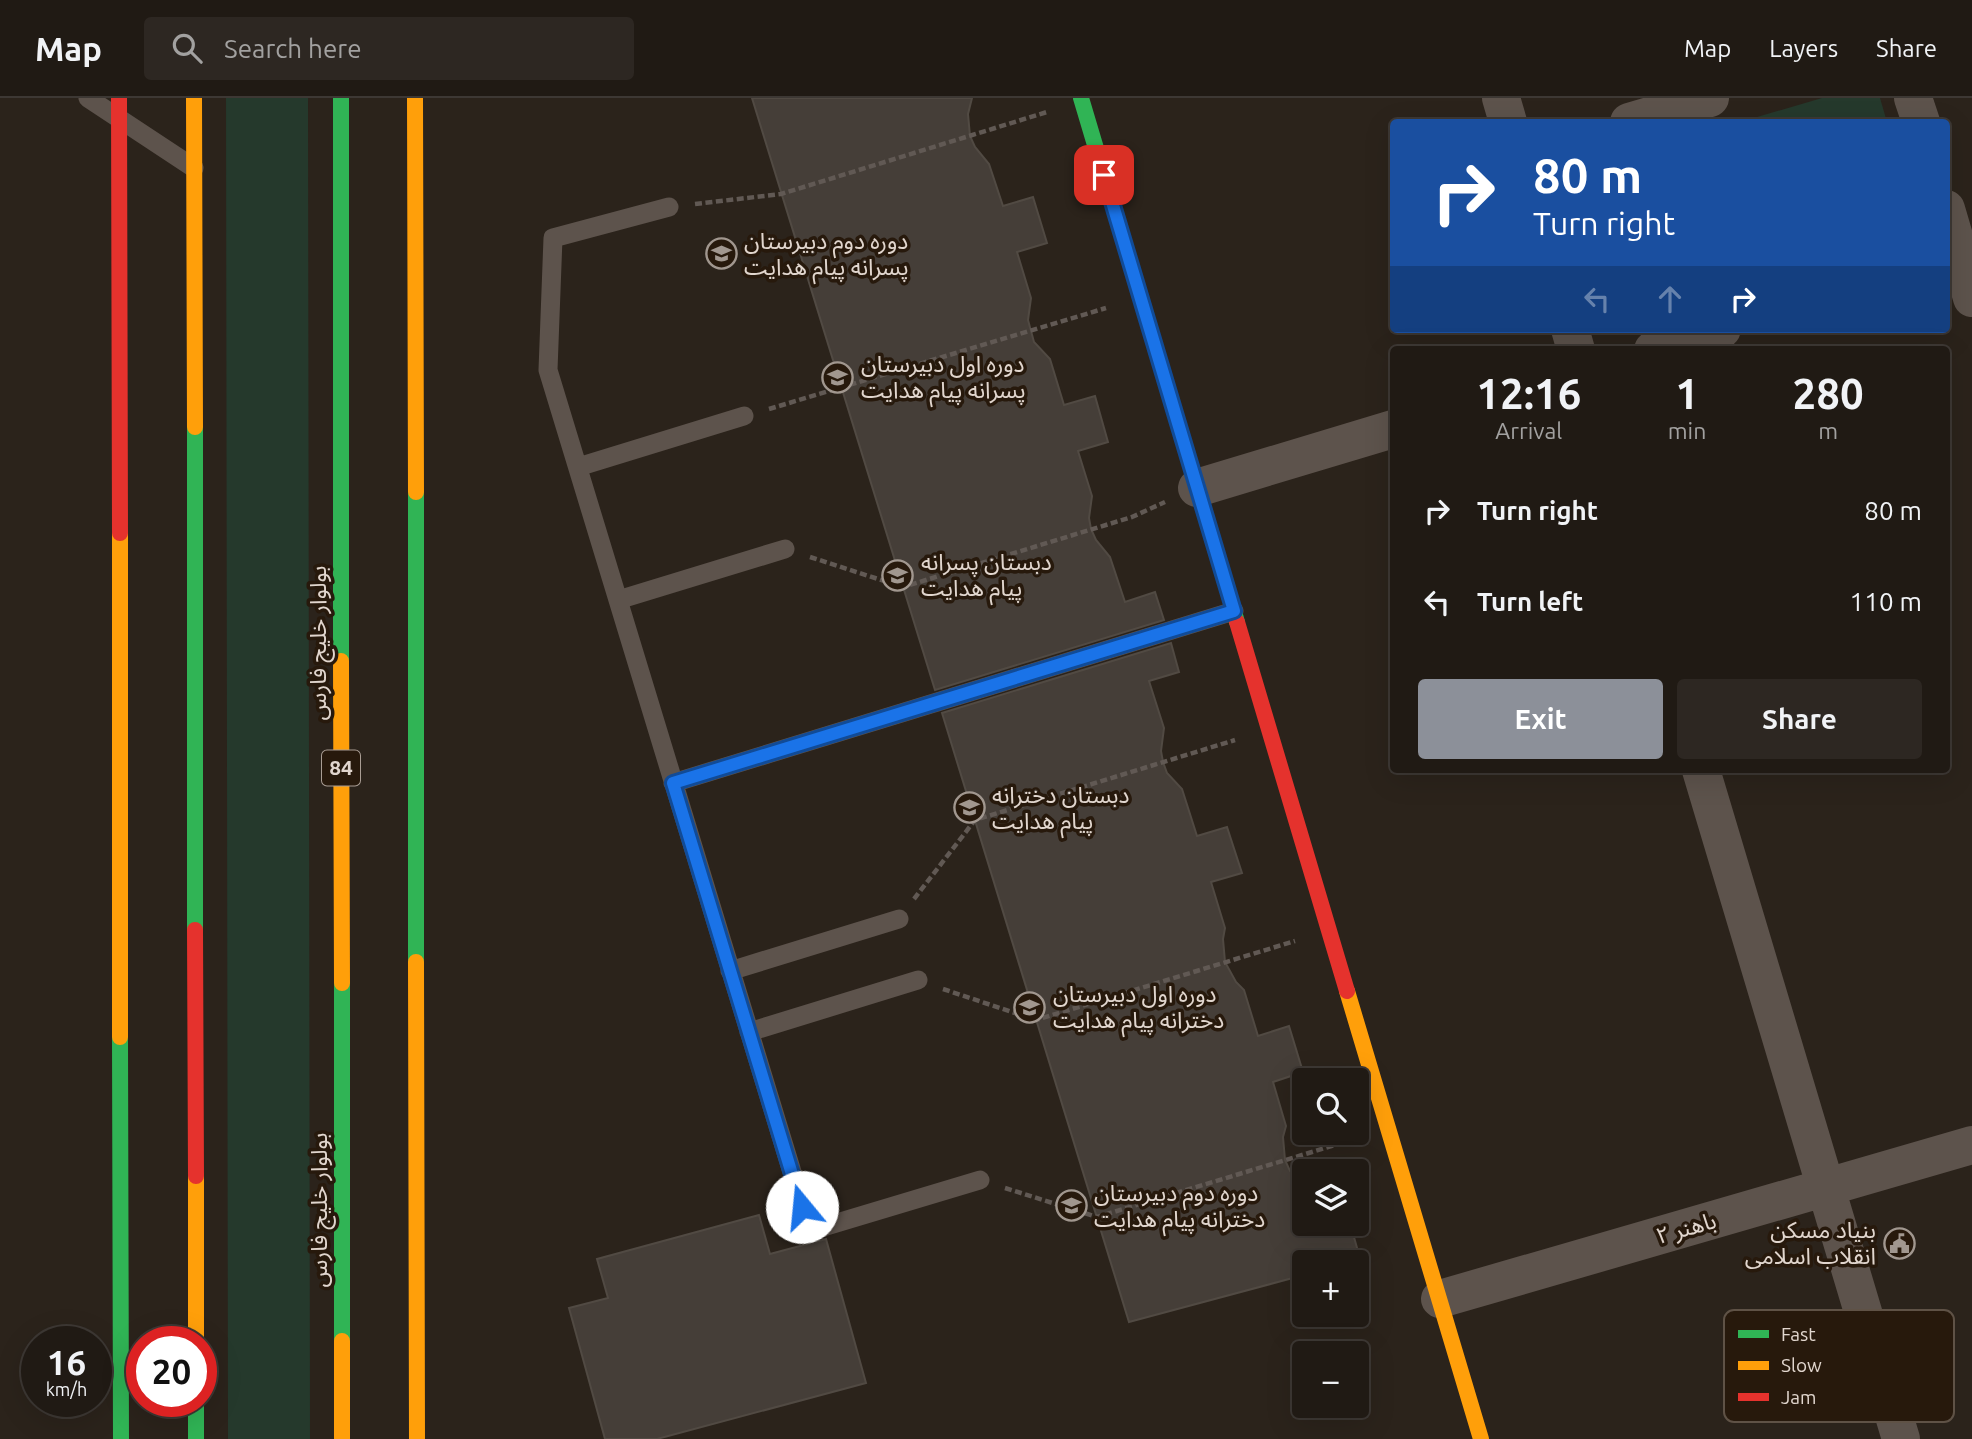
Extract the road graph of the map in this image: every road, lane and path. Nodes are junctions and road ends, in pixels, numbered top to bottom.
1 (88, 98) edge
2 (119, 98) edge
3 (194, 98) edge
4 (341, 98) edge
5 (415, 98) edge
6 (1501, 98) edge
7 (1710, 98) edge
8 (1913, 98) edge
9 (1081, 100) edge
10 (119, 119) junction
11 (1507, 119) edge
12 (1639, 119) edge
13 (1920, 119) edge
14 (194, 168) junction
15 (668, 207) joint
16 (1950, 238) edge
17 (1953, 260) edge
18 (1140, 298) junction
19 (1972, 298) edge
20 (1710, 333) edge
21 (1666, 346) edge
22 (744, 416) joint
23 (1390, 430) edge
24 (578, 467) junction
25 (1197, 488) junction
26 (785, 549) joint
27 (618, 600) junction
28 (1234, 611) junction
29 (1269, 729) junction
30 (1702, 773) edge
31 (673, 783) junction
32 (900, 919) joint
33 (1329, 930) junction
34 (730, 971) junction
35 (918, 980) joint
36 (749, 1032) junction
37 (1389, 1128) junction
38 (1972, 1145) edge
39 (980, 1180) joint
40 (1825, 1187) junction
41 (1440, 1299) junction
42 (1862, 1310) edge
43 (196, 1326) edge
44 (196, 1417) edge
45 (1896, 1422) edge
46 (121, 1439) edge
47 (196, 1439) edge
48 (342, 1439) edge
49 (417, 1439) edge
50 (1481, 1439) edge
51 (1901, 1439) edge

1 - 10 lane
2 - 10 main road
3 - 14 main road
4 - 48 main road, بولوار خلیج فارس / 84
5 - 49 main road
6 - 11 street
7 - 12 street
8 - 13 street
9 - 15 path
9 - 18 main road
10 - 14 lane
10 - 46 main road
14 - 43 main road
15 - 24 lane
16 - 17 street
17 - 19 street
18 - 22 path
18 - 25 main road
20 - 21 street
22 - 24 lane
23 - 25 street
24 - 27 lane
25 - 26 path
25 - 28 main road
26 - 27 lane
27 - 31 lane
28 - 29 main road
28 - 31 lane
29 - 32 path
29 - 33 main road
30 - 40 street
31 - 34 lane
32 - 34 lane
33 - 35 path
33 - 37 main road
34 - 36 lane
35 - 36 lane
36 - 39 lane
37 - 39 path
37 - 41 main road
38 - 40 street, باهنر ۲
40 - 41 street, باهنر ۲
40 - 42 street
41 - 50 main road
44 - 47 main road
45 - 51 street

